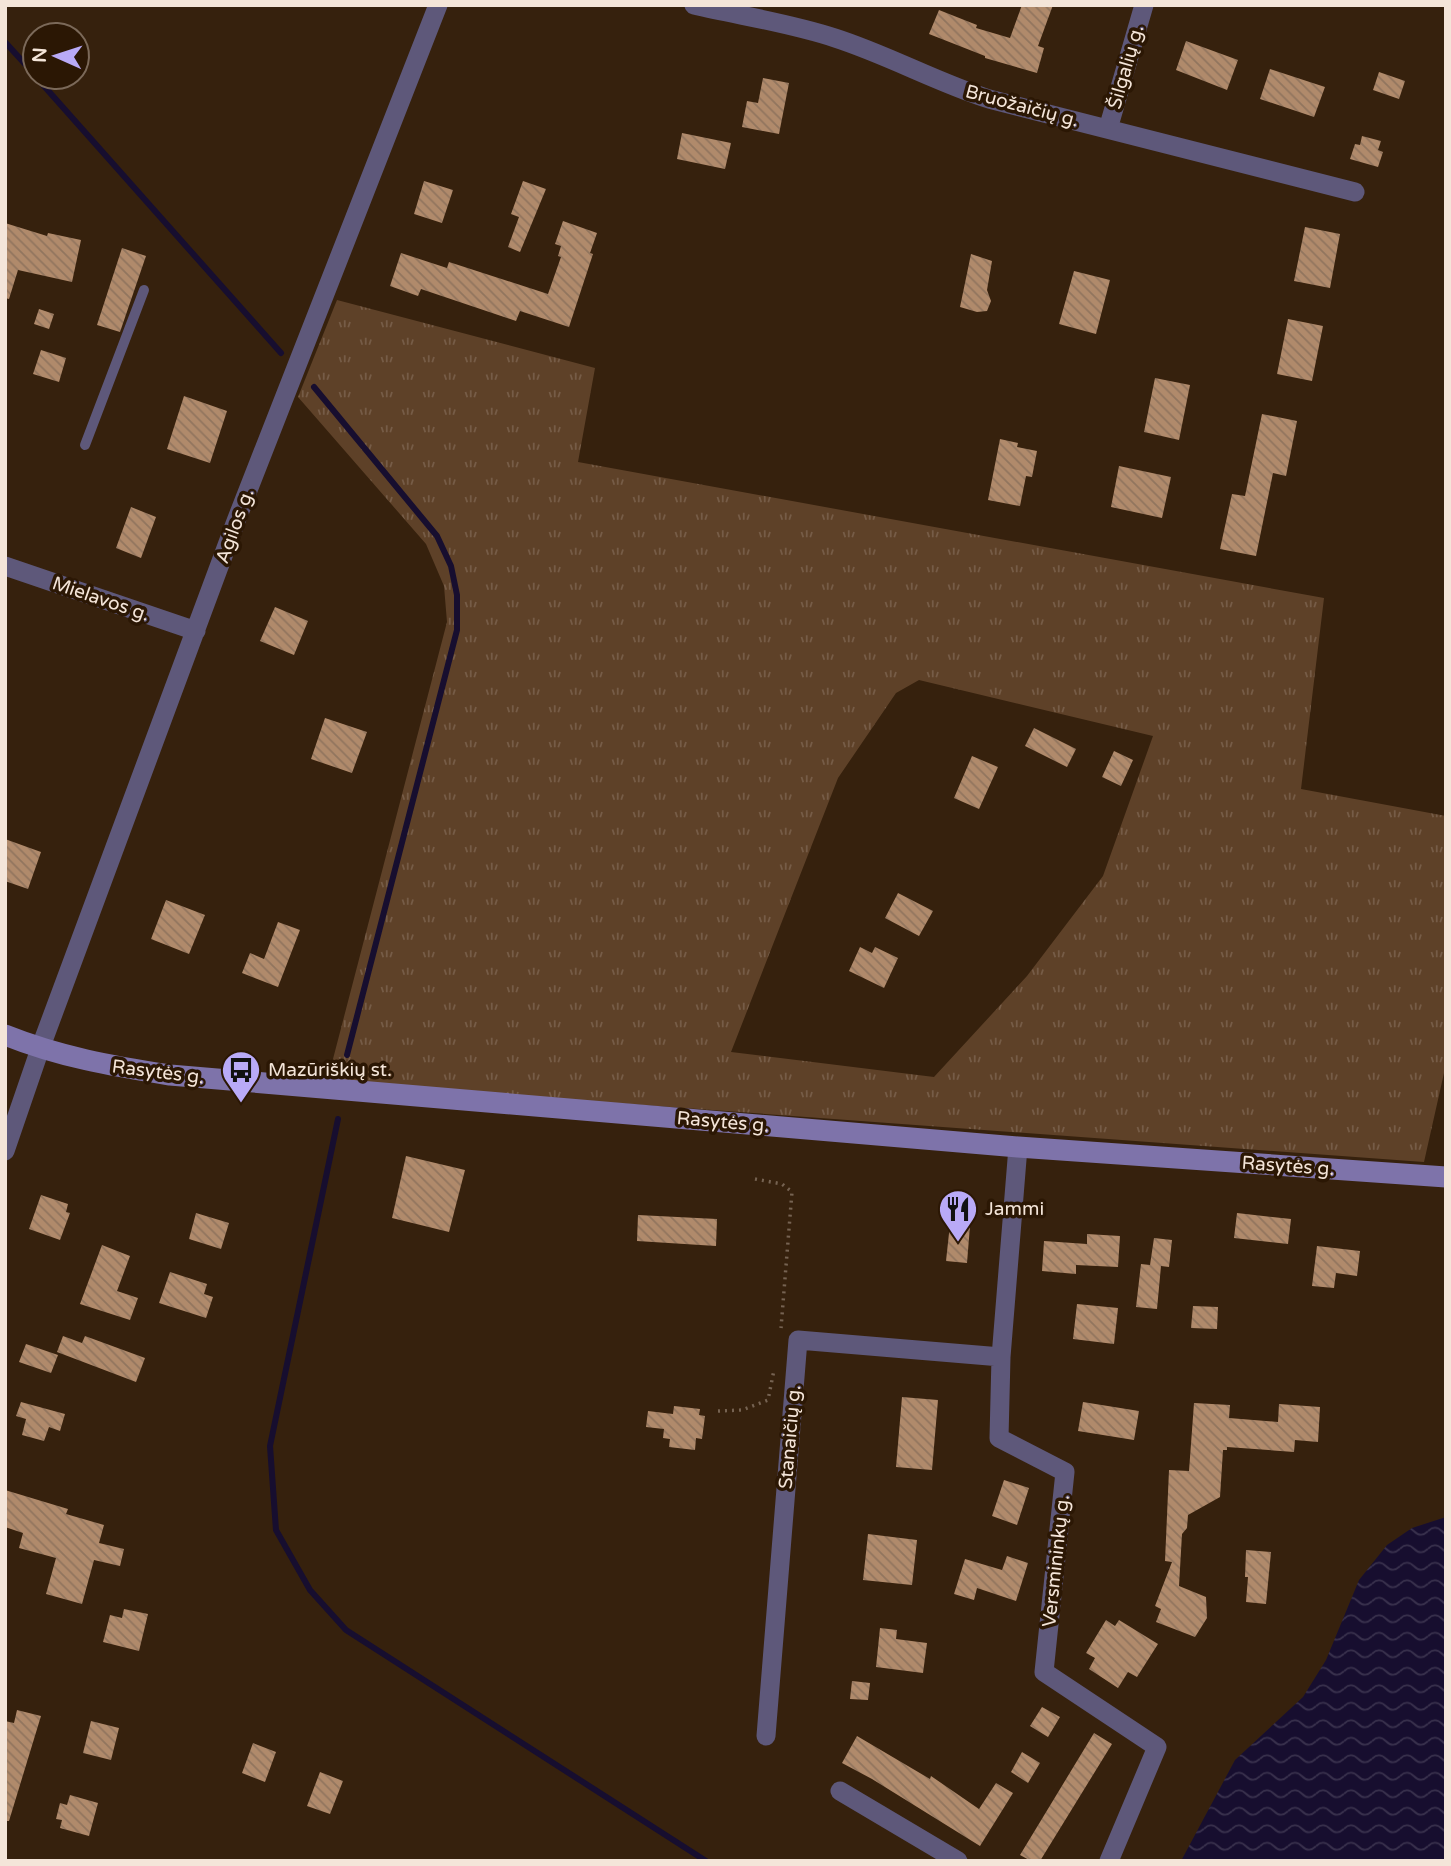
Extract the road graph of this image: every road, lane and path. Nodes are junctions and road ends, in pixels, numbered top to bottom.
1 (438, 5) edge
2 (694, 5) edge
3 (1144, 5) edge
4 (1108, 129) junction
5 (1355, 192) dead end
6 (144, 290) dead end
7 (85, 445) dead end
8 (5, 566) edge
9 (196, 631) junction
10 (5, 1035) edge
11 (40, 1049) junction
12 (1018, 1147) junction
13 (5, 1151) edge
14 (1446, 1177) edge
15 (755, 1179) dead end
16 (781, 1331) dead end
17 (1001, 1357) junction
18 (777, 1359) dead end
19 (718, 1411) dead end
20 (766, 1736) dead end
21 (840, 1791) dead end
22 (958, 1861) edge
23 (1109, 1861) edge

1 - 9 street, Agilos g.
2 - 4 street, Bruožaičių g.
3 - 4 street, Šilgalių g.
4 - 5 street, Bruožaičių g.
6 - 7 lane
8 - 9 street, Mielavos g.
9 - 11 street, Agilos g.
10 - 11 main road, Rasytės g.
11 - 12 main road, Rasytės g.
11 - 13 street, Agilos g.
12 - 14 main road, Rasytės g.
12 - 17 street, Versmininkų g.
15 - 16 path
17 - 20 street, Stanaičių g.
17 - 23 street, Versmininkų g.
18 - 19 path
21 - 22 street

